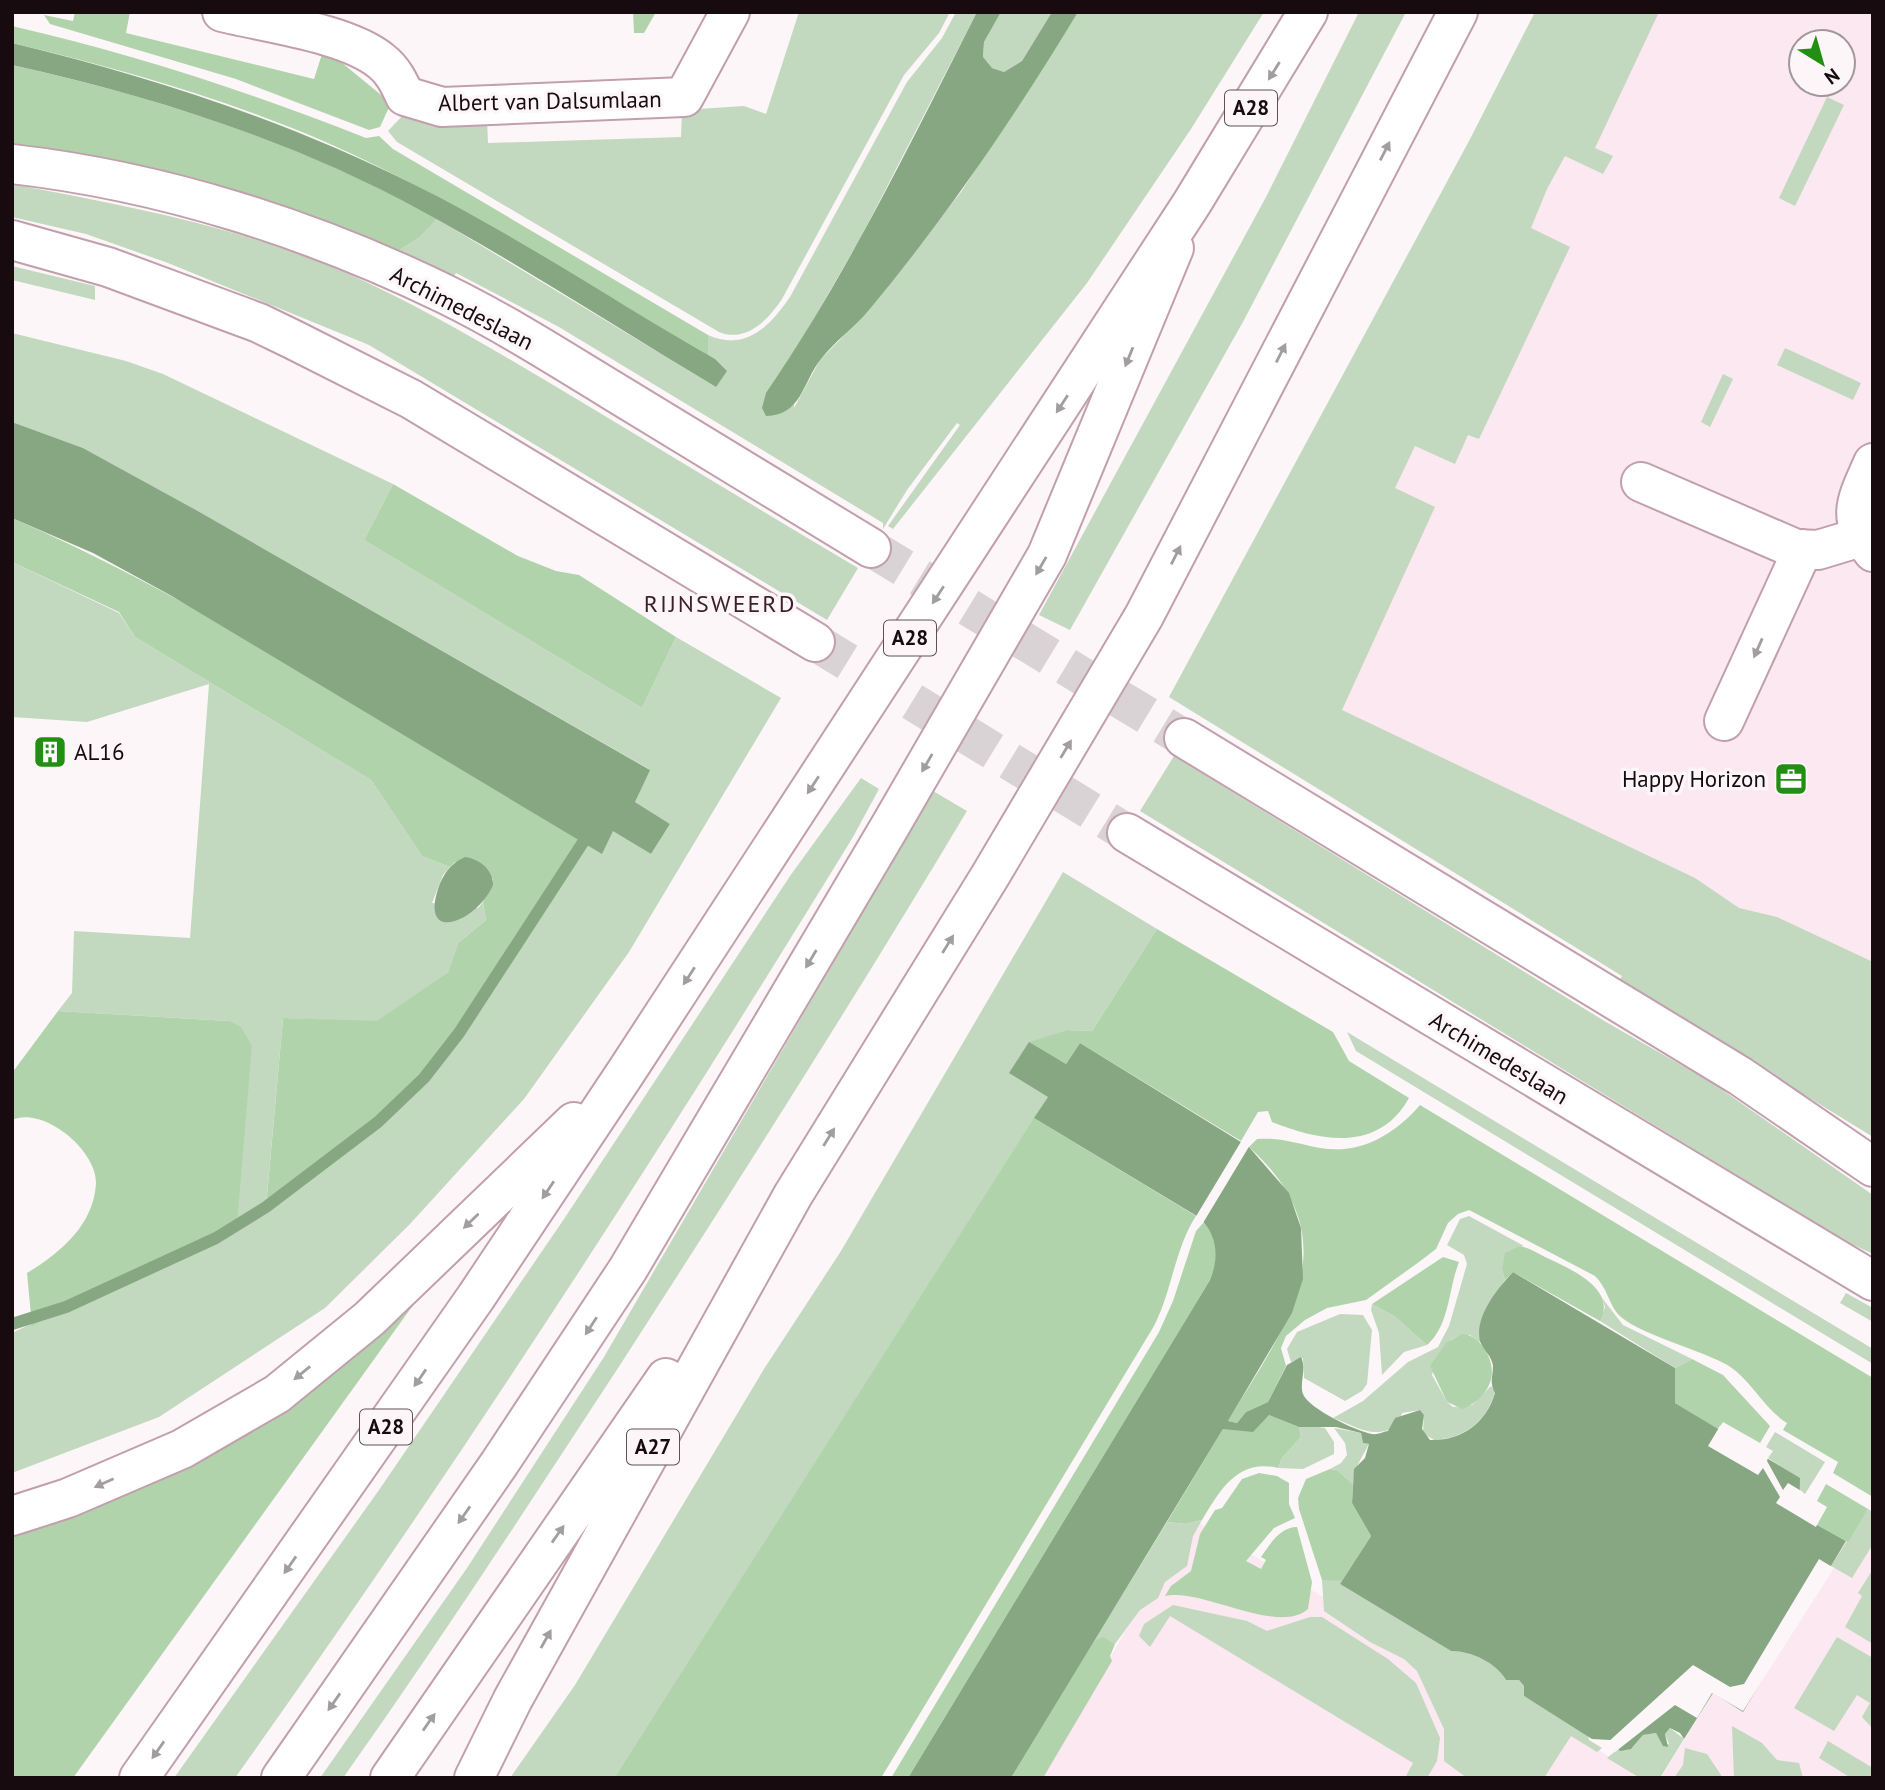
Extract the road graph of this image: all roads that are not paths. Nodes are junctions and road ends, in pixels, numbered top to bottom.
1 (222, 12) edge
2 (730, 12) edge
3 (1308, 12) edge
4 (1458, 12) edge
5 (12, 164) edge
6 (1192, 203) junction
7 (12, 240) edge
8 (1873, 463) edge
9 (1641, 482) dead end
10 (1867, 544) edge
11 (871, 548) tunnel mouth
12 (1803, 549) junction
13 (815, 642) tunnel mouth
14 (1724, 721) dead end
15 (1184, 738) tunnel mouth
16 (1127, 833) tunnel mouth
17 (626, 1072) junction
18 (1873, 1167) edge
19 (793, 1195) junction
20 (1873, 1281) edge
21 (12, 1516) edge
22 (513, 1699) junction
23 (139, 1778) edge
24 (281, 1778) edge
25 (390, 1778) edge
26 (461, 1778) edge
27 (474, 1778) edge

1 - 2 main road, Albert van Dalsumlaan
3 -> 6 main road, A28
19 -> 4 main road
5 - 11 main road, Archimedeslaan
6 -> 17 main road, A28
6 -> 24 main road, A28
7 - 13 main road
8 - 10 main road
9 - 12 main road
10 - 12 main road
12 -> 14 main road
15 - 18 main road
16 - 20 main road, Archimedeslaan
17 -> 21 main road, A28
17 -> 23 main road, A28
22 -> 19 main road, A27
25 -> 19 main road
22 - 26 main road, A27
22 - 27 main road, A27

